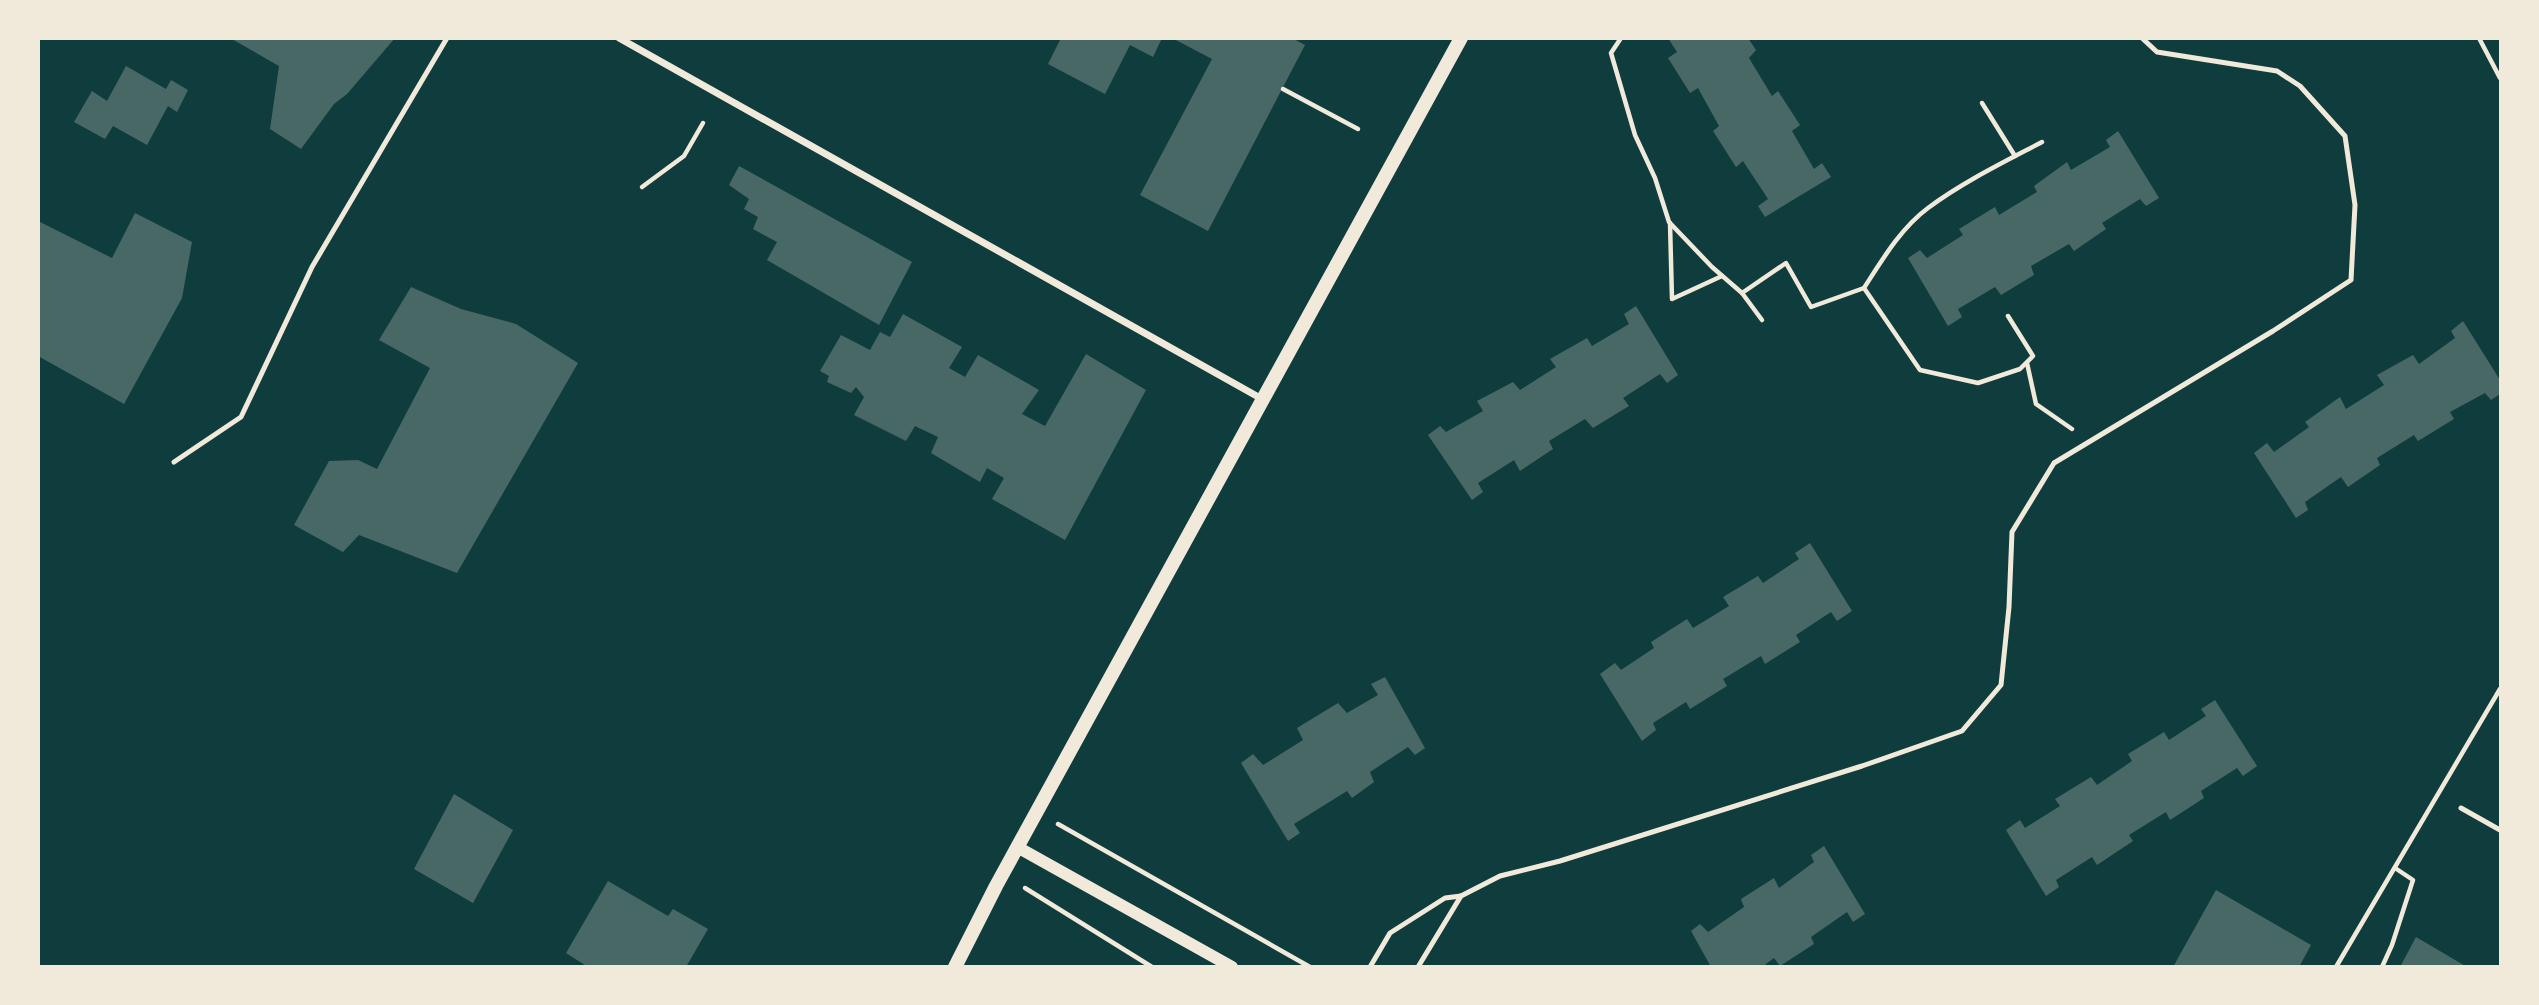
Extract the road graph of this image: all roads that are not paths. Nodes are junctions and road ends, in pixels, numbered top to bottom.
1 (447, 38) edge
2 (619, 38) edge
3 (1461, 38) edge
4 (2142, 38) edge
5 (1262, 399) junction
6 (174, 462) dead end
7 (2460, 808) dead end
8 (2501, 831) edge
9 (1019, 848) junction
10 (1461, 896) junction
11 (955, 967) edge
12 (1232, 967) edge
13 (1370, 967) edge
14 (1418, 967) edge

1 - 6 lane
2 - 5 street
3 - 5 main road
4 - 10 lane
5 - 9 main road
7 - 8 lane
9 - 11 main road
9 - 12 street
10 - 13 lane
10 - 14 lane

